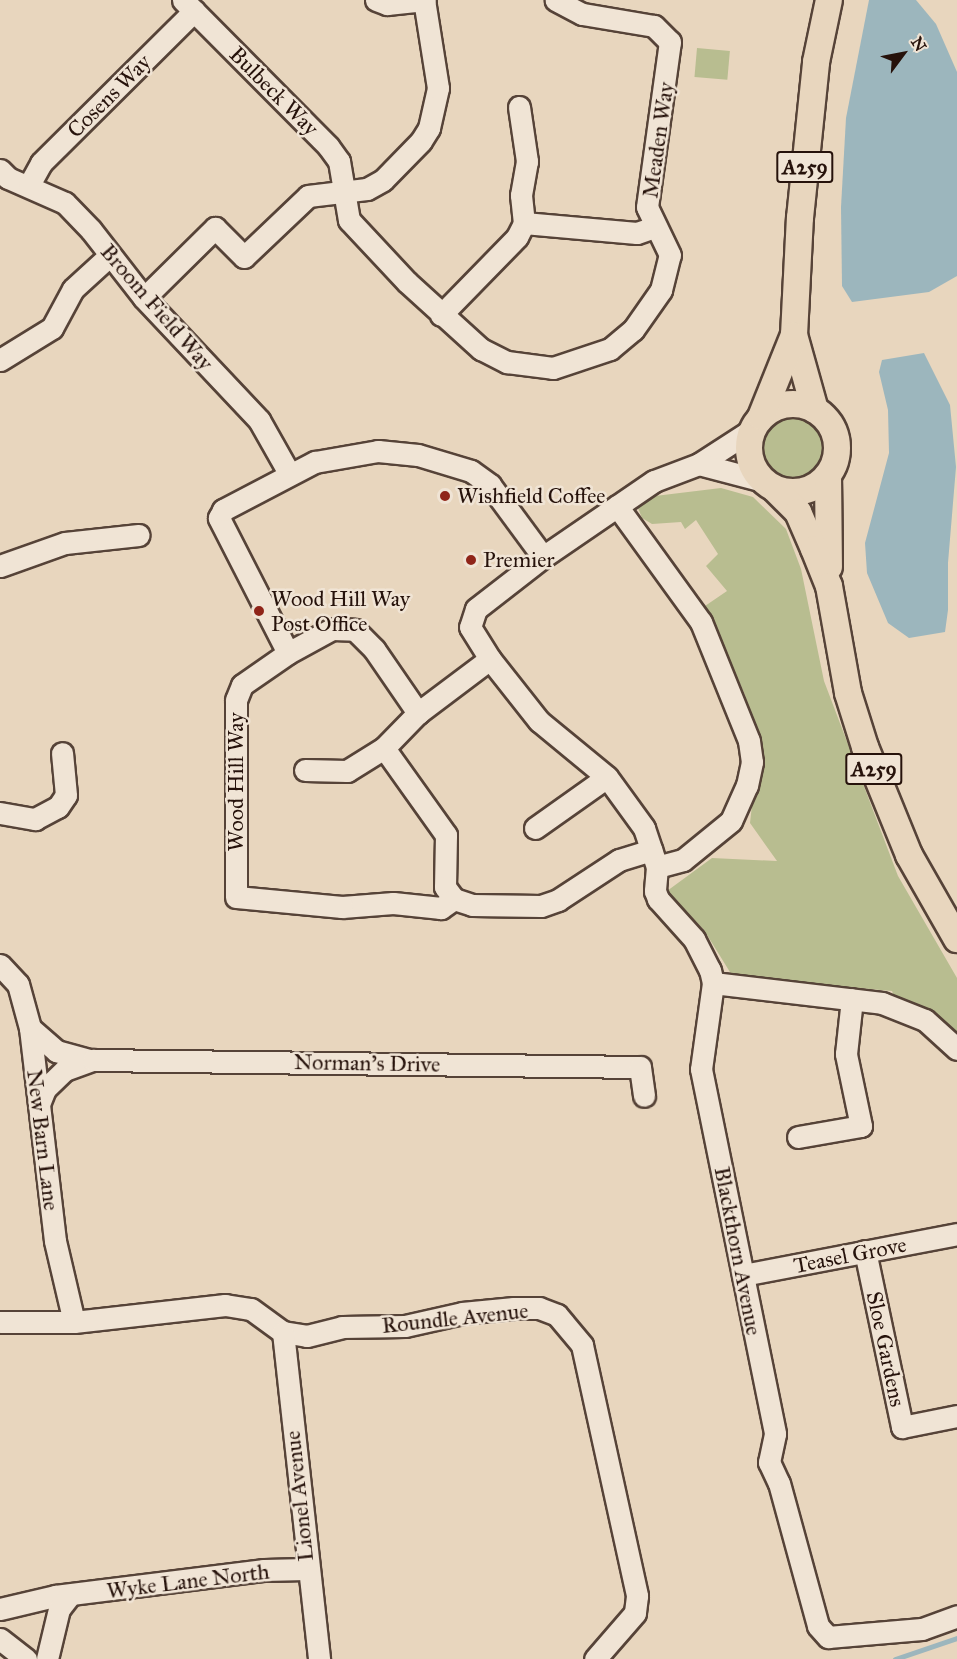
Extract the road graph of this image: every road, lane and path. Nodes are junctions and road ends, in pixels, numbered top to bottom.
1 (376, 0) edge
2 (425, 0) edge
3 (556, 0) edge
4 (829, 0) edge
5 (189, 5) edge
6 (519, 107) dead end
7 (0, 170) edge
8 (29, 185) junction
9 (344, 194) junction
10 (524, 223) junction
11 (654, 227) junction
12 (109, 256) junction
13 (144, 298) junction
14 (441, 315) junction
15 (794, 335) junction
16 (0, 360) edge
17 (814, 410) junction
18 (757, 423) junction
19 (699, 464) junction
20 (289, 473) junction
21 (828, 475) junction
22 (769, 485) junction
23 (617, 506) junction
24 (139, 535) dead end
25 (543, 557) junction
26 (0, 566) edge
27 (829, 586) junction
28 (288, 653) junction
29 (490, 659) junction
30 (418, 712) junction
31 (384, 748) junction
32 (62, 753) dead end
33 (305, 770) dead end
34 (607, 777) junction
35 (0, 813) edge
36 (535, 828) dead end
37 (654, 859) junction
38 (454, 899) junction
39 (957, 939) edge
40 (0, 965) edge
41 (713, 983) junction
42 (852, 999) junction
43 (30, 1028) junction
44 (957, 1049) edge
45 (93, 1060) junction
46 (645, 1096) dead end
47 (39, 1104) junction
48 (798, 1137) dead end
49 (957, 1234) edge
50 (865, 1251) junction
51 (743, 1275) junction
52 (0, 1322) edge
53 (74, 1322) junction
54 (283, 1332) junction
55 (957, 1416) edge
56 (306, 1569) junction
57 (70, 1595) junction
58 (0, 1609) edge
59 (957, 1616) edge
60 (0, 1639) edge
61 (598, 1654) edge
62 (26, 1659) edge
63 (47, 1659) edge
64 (319, 1659) edge
65 (582, 1659) edge

1 - 2 street
2 - 9 street
3 - 11 street, Meaden Way
4 - 15 main road, A259
5 - 8 street, Cosens Way
5 - 9 street, Bulbeck Way
6 - 10 street
7 - 8 street, Broom Field Way
8 - 12 street, Broom Field Way
9 - 13 street
9 - 14 street, Meaden Way
10 - 11 street
10 - 14 street
11 - 14 street, Meaden Way
12 - 13 street, Broom Field Way
12 - 16 street
13 - 20 street, Broom Field Way
15 - 17 main road, A259
15 - 18 main road, A259
17 - 18 main road
17 - 21 main road
18 - 19 street
18 - 22 main road
19 - 22 street
19 - 23 street
20 - 25 street
20 - 28 street
21 - 22 main road
21 - 27 main road, A259
22 - 27 main road, A259
23 - 25 street
23 - 37 street
24 - 26 street
25 - 29 street
27 - 39 main road, A259
28 - 30 street, Wood Hill Way
28 - 38 street, Wood Hill Way
29 - 30 street
29 - 34 street
30 - 31 street
31 - 33 street
31 - 38 street
32 - 35 street
34 - 36 street
34 - 37 street
37 - 38 street
37 - 41 street
40 - 43 street, New Barn Lane
41 - 42 street
41 - 51 street, Blackthorn Avenue
42 - 44 street
42 - 48 street
43 - 45 street, Norman's Drive
43 - 47 street, New Barn Lane
45 - 46 street, Norman's Drive
45 - 47 street, Norman's Drive
47 - 53 street, New Barn Lane
49 - 50 street, Teasel Grove
50 - 51 street, Teasel Grove
50 - 55 street, Sloe Gardens
51 - 59 street, Blackthorn Avenue
52 - 53 street
53 - 54 street
54 - 56 street, Lionel Avenue
54 - 61 street, Roundle Avenue
56 - 57 street, Wyke Lane North
56 - 64 street, Lionel Avenue
57 - 58 street, Wyke Lane North
57 - 63 street
60 - 62 street
61 - 65 street, Roundle Avenue

